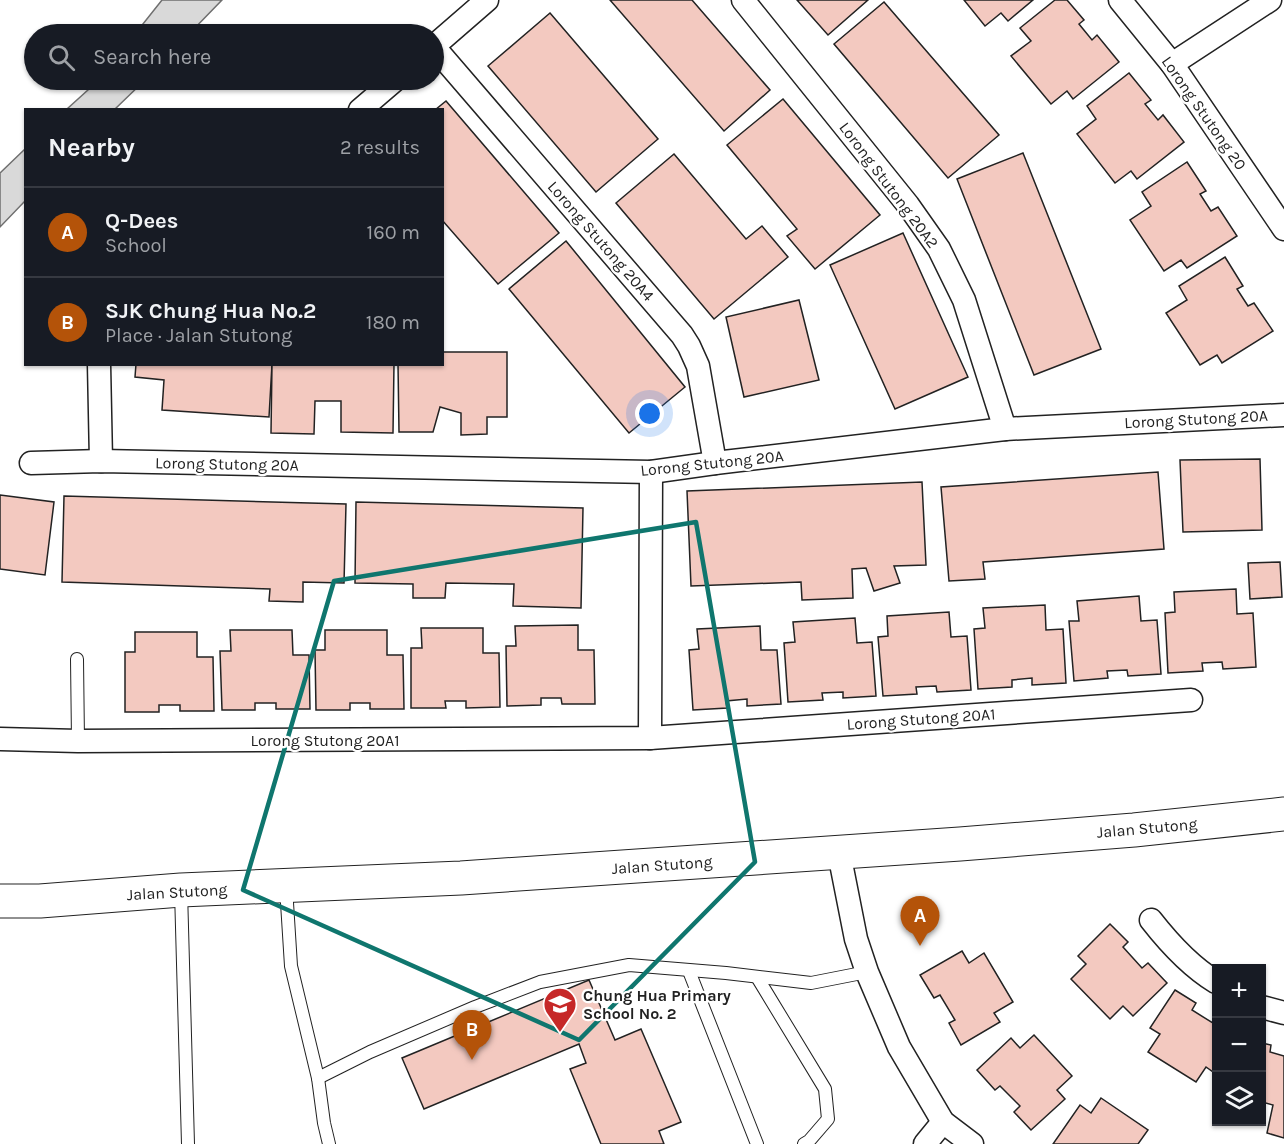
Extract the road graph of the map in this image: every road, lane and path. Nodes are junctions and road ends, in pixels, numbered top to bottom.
1 (487, 0) edge
2 (743, 0) edge
3 (1120, 0) edge
4 (1270, 0) edge
5 (444, 37) edge
6 (444, 58) edge
7 (1172, 64) junction
8 (383, 90) edge
9 (362, 108) edge
10 (1284, 229) edge
11 (99, 366) edge
12 (1284, 415) edge
13 (1005, 429) junction
14 (101, 461) junction
15 (31, 463) dead end
16 (715, 463) junction
17 (651, 472) junction
18 (77, 659) dead end
19 (1191, 700) dead end
20 (650, 738) junction
21 (0, 739) edge
22 (78, 741) junction
23 (1284, 814) edge
24 (839, 853) junction
25 (286, 887) junction
26 (181, 890) junction
27 (0, 901) edge
28 (40, 902) junction
29 (0, 912) edge
30 (1151, 920) dead end
31 (689, 971) junction
32 (867, 972) junction
33 (757, 977) junction
34 (1212, 980) edge
35 (1266, 1008) edge
36 (1284, 1013) edge
37 (318, 1078) junction
38 (943, 1122) junction
39 (188, 1144) edge
40 (329, 1144) edge
41 (757, 1144) edge
42 (804, 1144) edge
43 (925, 1144) edge
44 (972, 1144) edge

1 - 5 street
2 - 13 street, Lorong Stutong 20A2
3 - 7 street, Lorong Stutong 20
4 - 7 street
6 - 16 street, Lorong Stutong 20A4
7 - 10 street, Lorong Stutong 20
8 - 9 street
11 - 14 street
12 - 13 street, Lorong Stutong 20A
13 - 16 street, Lorong Stutong 20A
14 - 15 street, Lorong Stutong 20A
14 - 17 street, Lorong Stutong 20A
16 - 17 street, Lorong Stutong 20A
17 - 20 street
18 - 22 lane
19 - 20 street, Lorong Stutong 20A1
20 - 22 street, Lorong Stutong 20A1
21 - 22 street, Lorong Stutong 20A1
23 - 24 main road, Jalan Stutong
24 - 25 main road, Jalan Stutong
24 - 32 street
25 - 26 main road, Jalan Stutong
25 - 37 lane
26 - 28 main road, Jalan Stutong
26 - 39 lane
27 - 28 main road, Jalan Stutong
28 - 29 main road, Jalan Stutong
30 - 34 street
31 - 33 lane
31 - 37 lane
31 - 41 lane
32 - 33 lane
32 - 38 street
33 - 42 lane
35 - 36 street
37 - 40 lane
38 - 43 street
38 - 44 street

